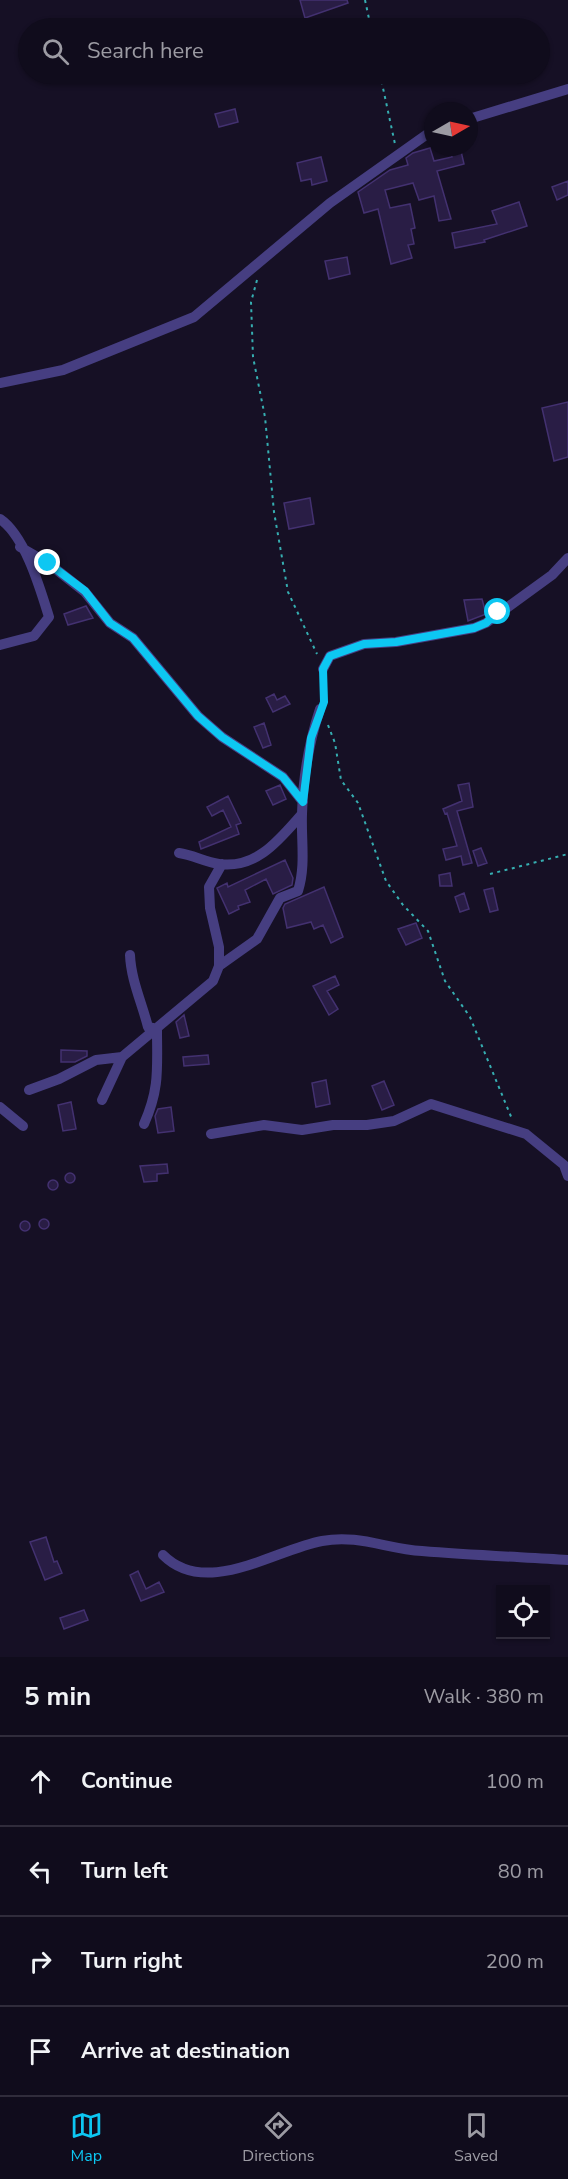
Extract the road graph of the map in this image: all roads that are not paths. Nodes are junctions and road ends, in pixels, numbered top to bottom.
1 (568, 89) edge
2 (478, 116) edge
3 (424, 136) edge
4 (0, 383) edge
5 (0, 519) edge
6 (20, 547) junction
7 (568, 558) edge
8 (0, 645) edge
9 (323, 669) road end
10 (320, 709) road end
11 (303, 802) junction
12 (302, 814) junction
13 (179, 853) dead end
14 (222, 864) junction
15 (130, 955) dead end
16 (219, 966) junction
17 (156, 1029) junction
18 (122, 1057) junction
19 (29, 1090) dead end
20 (102, 1100) dead end
21 (0, 1107) edge
22 (144, 1124) dead end
23 (23, 1126) dead end
24 (211, 1134) dead end
25 (554, 1157) junction
26 (568, 1158) edge
27 (568, 1176) edge
28 (164, 1555) dead end
29 (568, 1560) edge

1 - 2 street
3 - 4 street
5 - 6 street
6 - 8 street
6 - 11 street
7 - 9 street
10 - 11 street
11 - 12 street
12 - 14 street
12 - 16 street
13 - 14 street
14 - 16 street
15 - 17 street
16 - 17 street
17 - 18 street
17 - 22 street
18 - 19 street
18 - 20 street
21 - 23 street
24 - 25 street
25 - 26 street
25 - 27 street
28 - 29 street

